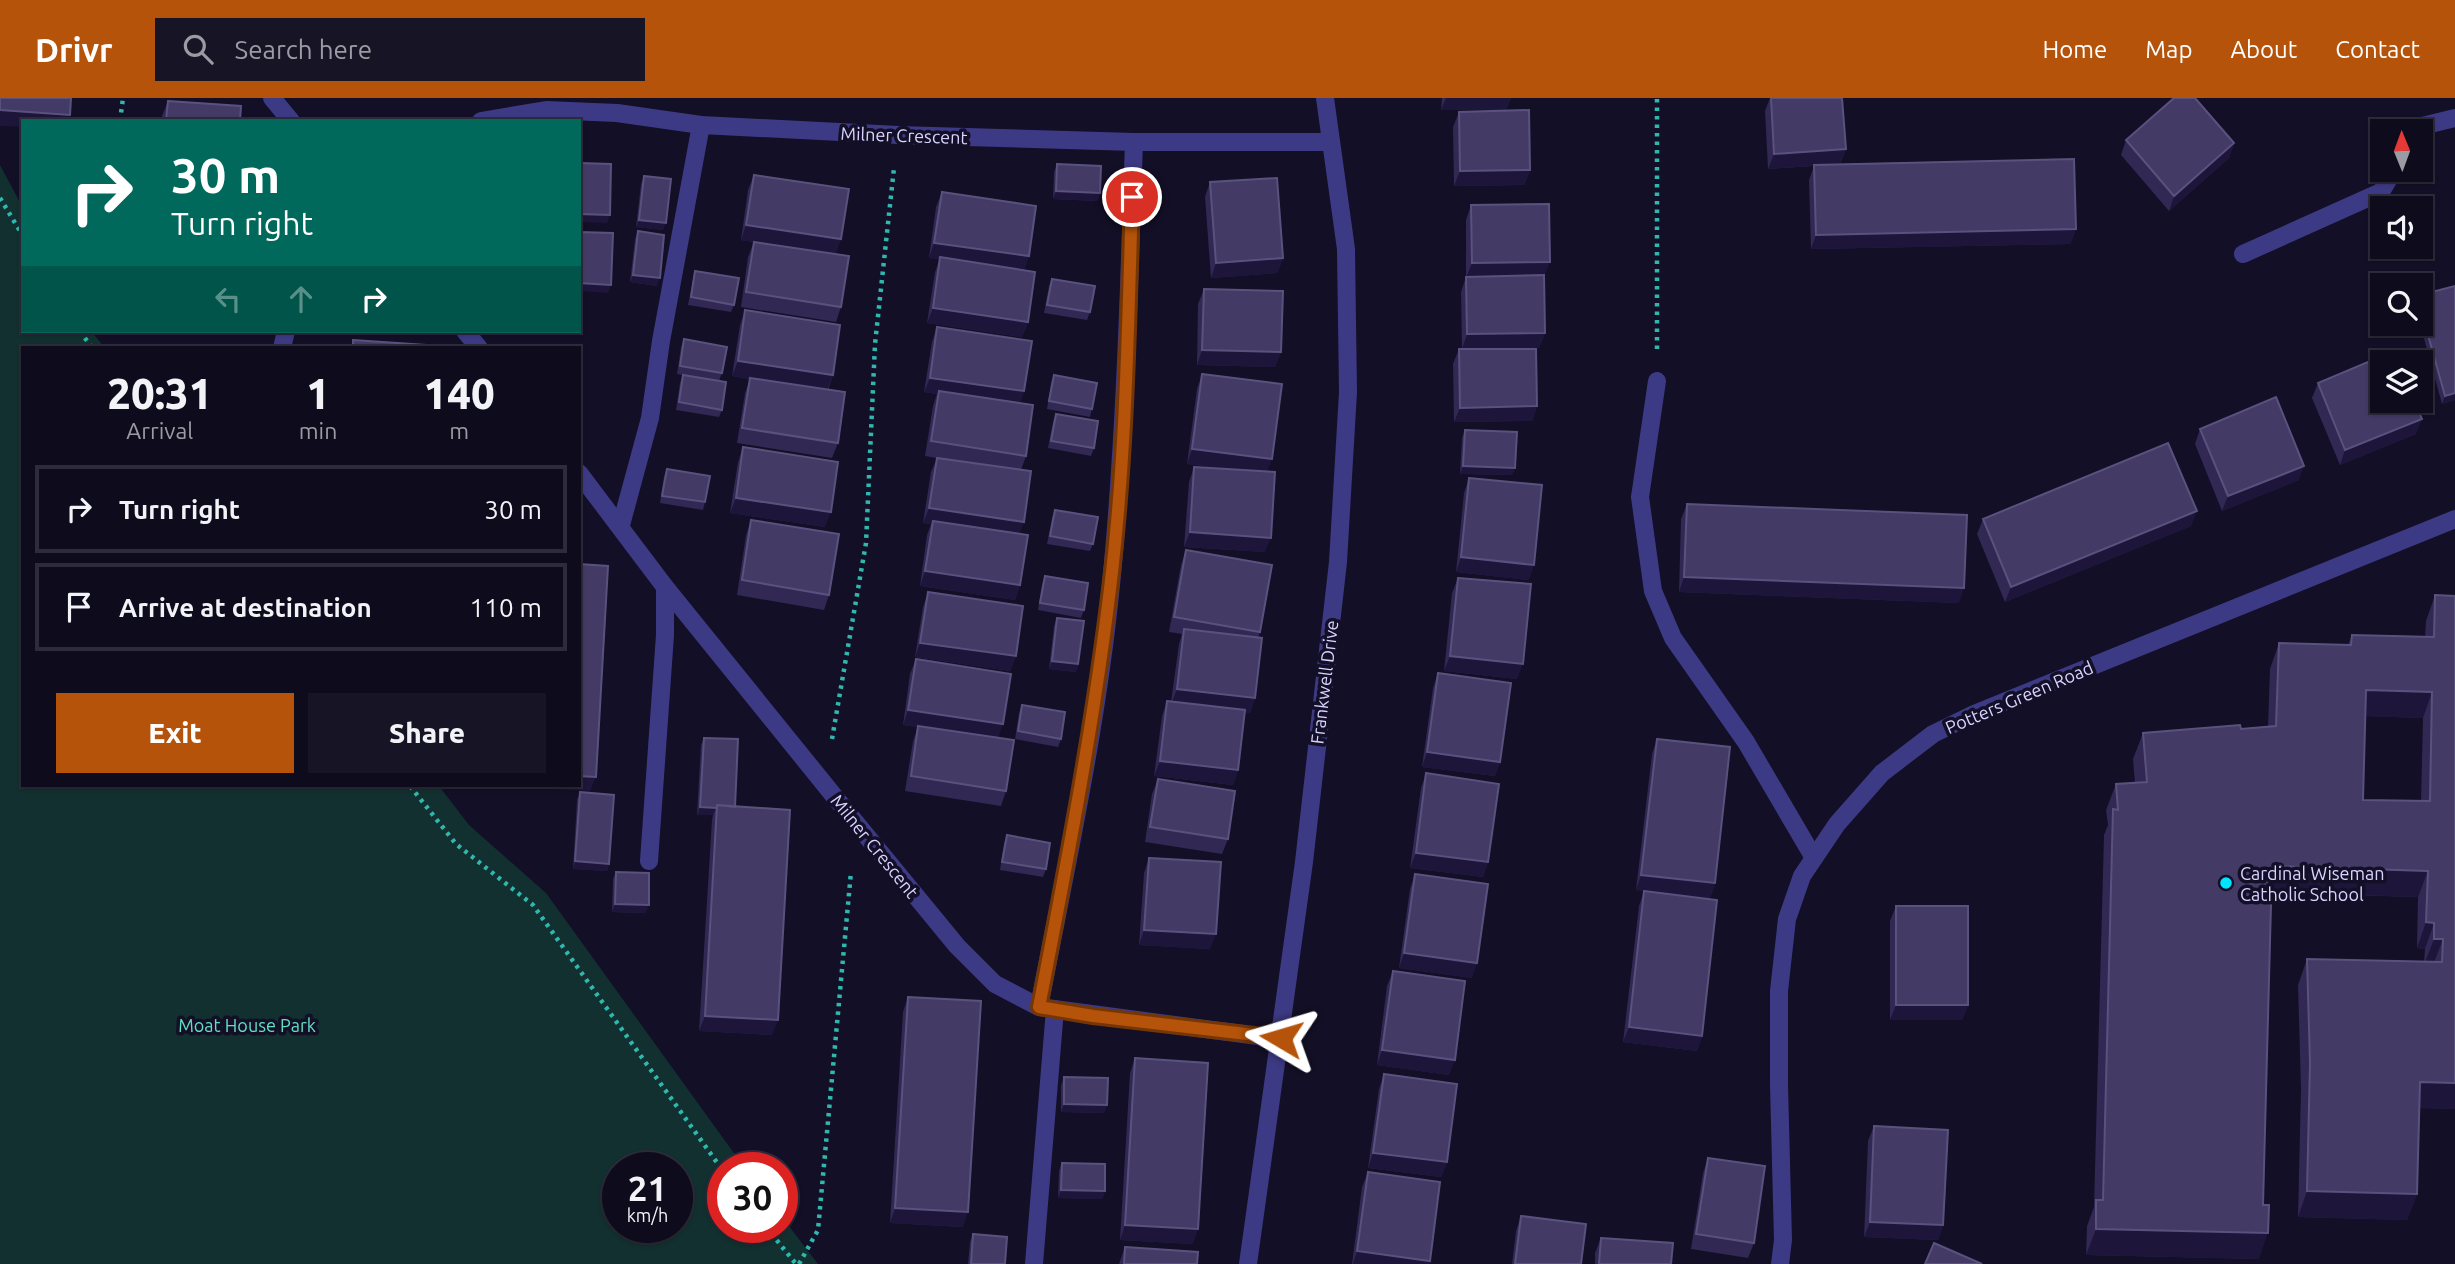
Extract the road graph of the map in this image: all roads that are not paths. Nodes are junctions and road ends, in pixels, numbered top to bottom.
1 (272, 98) edge
2 (1325, 98) edge
3 (2455, 118) edge
4 (289, 119) edge
5 (493, 119) edge
6 (2433, 123) edge
7 (701, 125) junction
8 (1134, 142) junction
9 (1330, 142) junction
10 (2387, 182) edge
11 (2243, 254) dead end
12 (1657, 381) road end
13 (581, 475) edge
14 (2455, 519) edge
15 (621, 525) junction
16 (666, 587) junction
17 (1814, 858) junction
18 (649, 861) dead end
19 (1047, 1008) junction
20 (1281, 1038) junction
21 (1034, 1264) edge
22 (1248, 1264) edge
23 (1780, 1264) edge

1 - 4 street
2 - 9 street, Frankwell Drive
3 - 6 street
5 - 7 street, Milner Crescent
7 - 8 street, Milner Crescent
7 - 15 street
8 - 9 street, Milner Crescent
8 - 19 street
9 - 20 street, Frankwell Drive
10 - 11 street
12 - 17 street
13 - 15 street, Milner Crescent
14 - 17 street, Potters Green Road
15 - 16 street, Milner Crescent
16 - 18 street
16 - 19 street, Milner Crescent
17 - 23 street, Potters Green Road
19 - 20 street, Milner Crescent
19 - 21 street
20 - 22 street, Frankwell Drive

